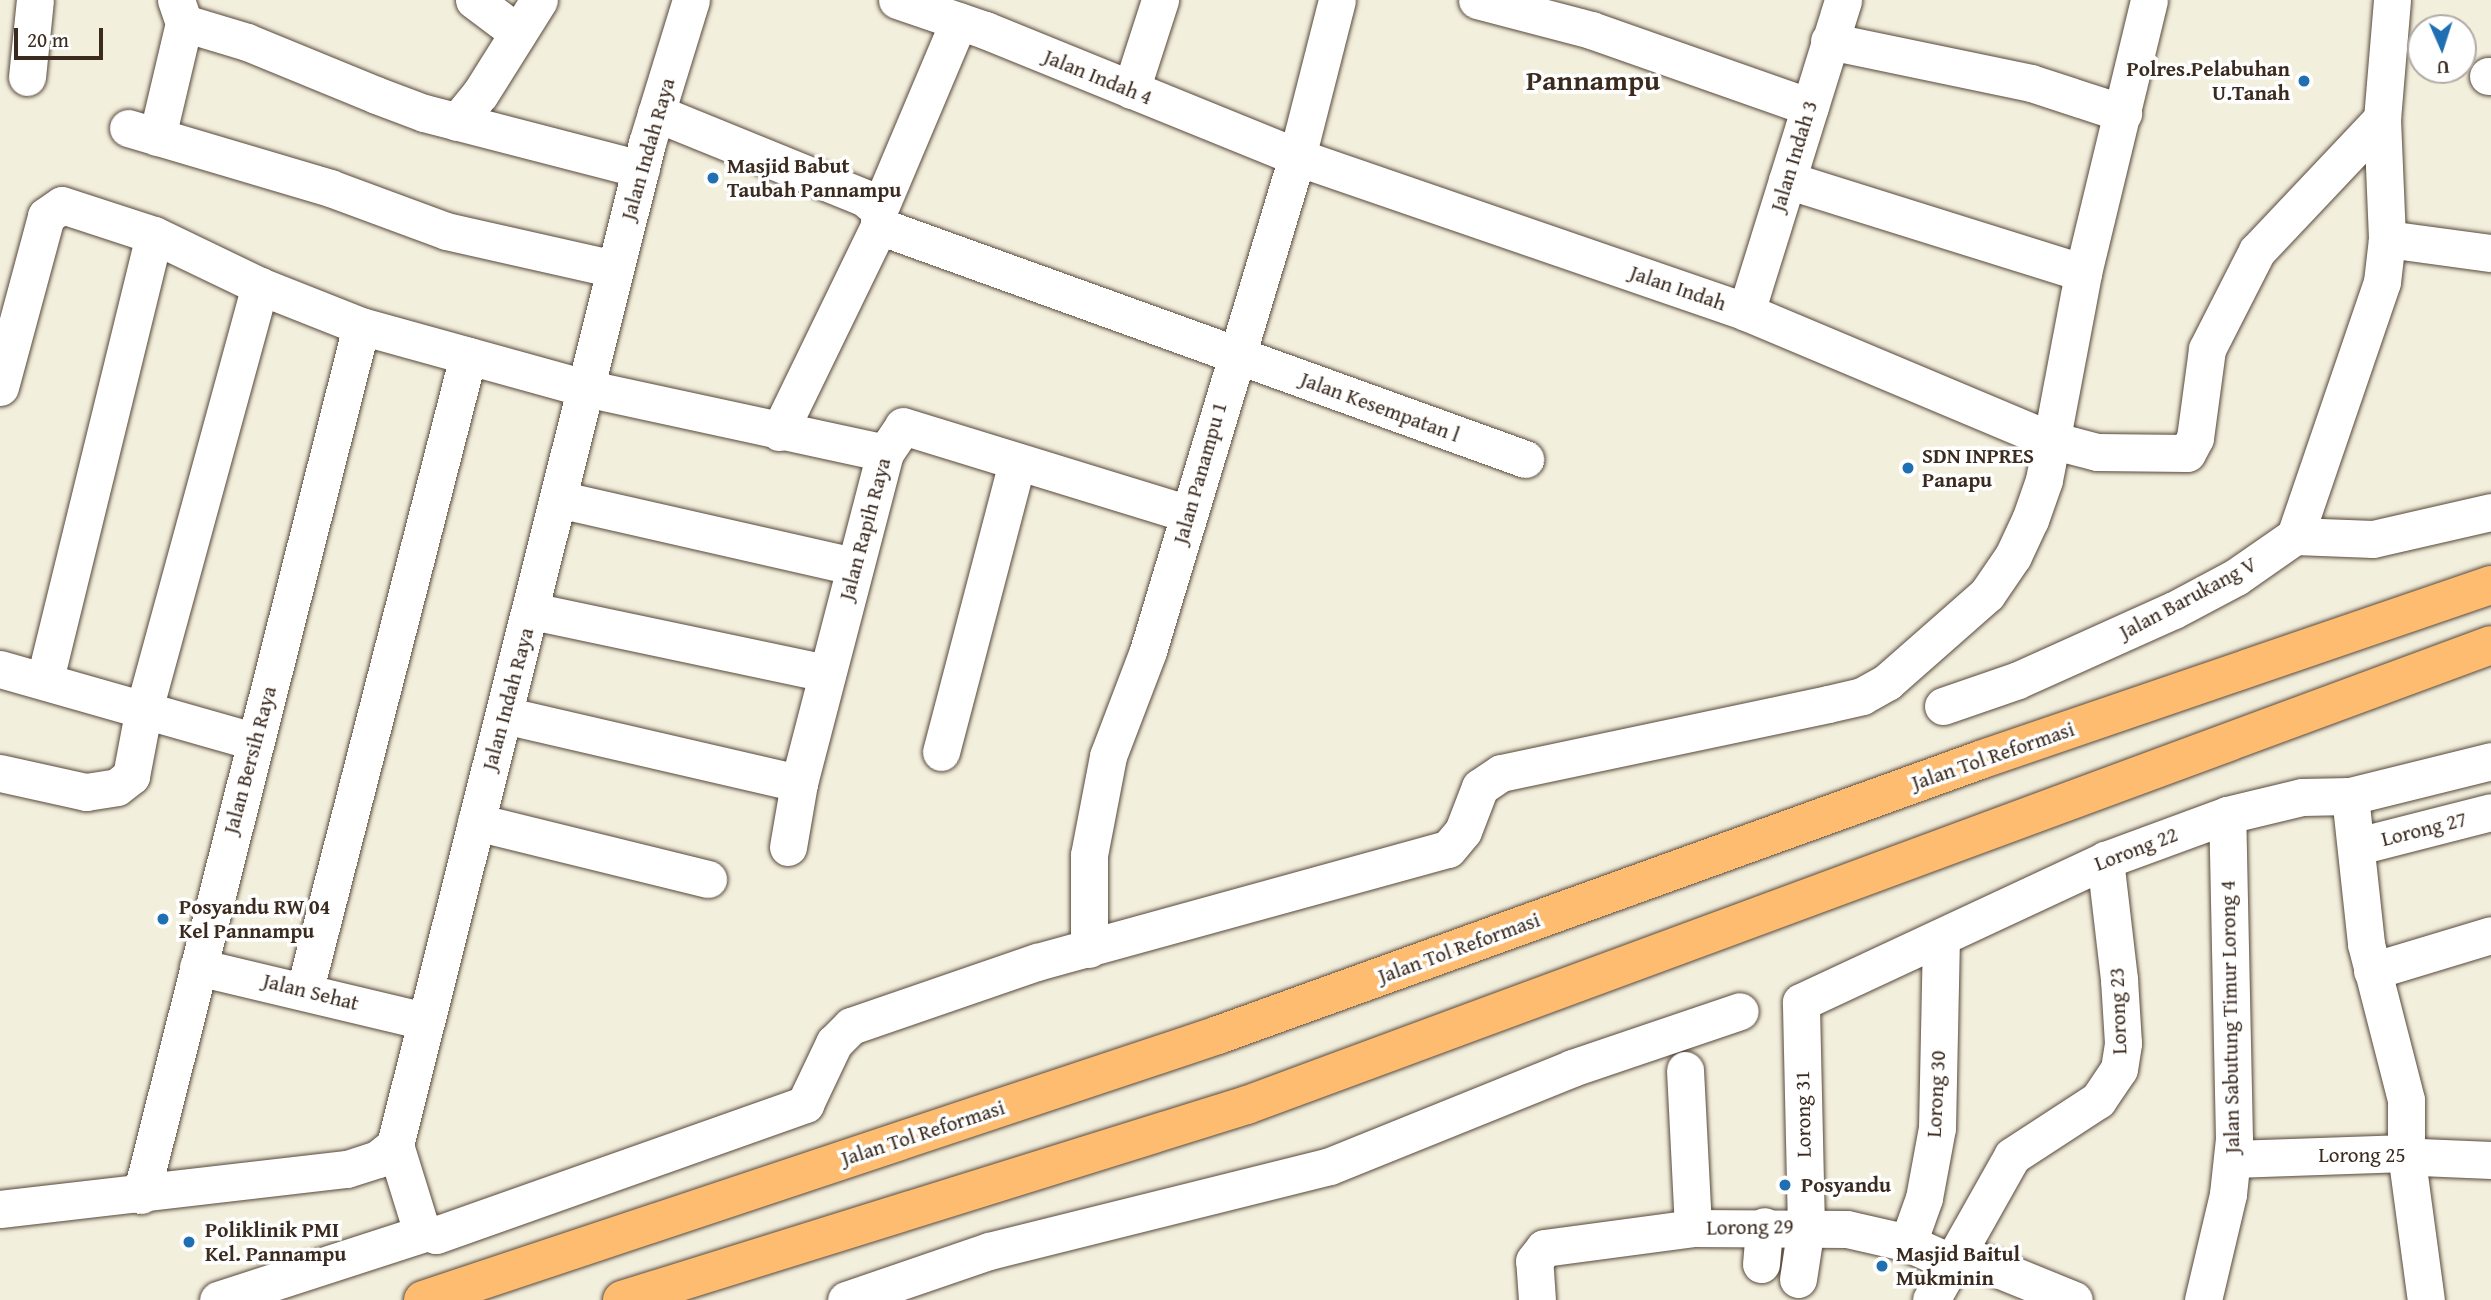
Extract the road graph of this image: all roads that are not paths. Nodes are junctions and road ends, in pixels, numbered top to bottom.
1 (35, 0) edge
2 (474, 0) edge
3 (539, 0) edge
4 (691, 0) edge
5 (897, 0) edge
6 (1160, 0) edge
7 (1337, 0) edge
8 (1477, 0) edge
9 (2149, 0) edge
10 (2392, 0) edge
11 (1838, 1) edge
12 (180, 12) edge
13 (958, 21) junction
14 (518, 33) junction
15 (1829, 41) junction
16 (27, 77) dead end
17 (1131, 90) junction
18 (1810, 107) junction
19 (656, 113) junction
20 (2123, 113) junction
21 (2382, 120) junction
22 (457, 122) junction
23 (1297, 157) junction
24 (641, 169) junction
25 (1787, 180) junction
26 (879, 218) junction
27 (154, 235) junction
28 (2387, 239) junction
29 (2491, 253) edge
30 (615, 268) junction
31 (2083, 273) junction
32 (260, 286) junction
33 (1746, 312) junction
34 (361, 326) junction
35 (1235, 354) junction
36 (468, 356) junction
37 (0, 387) edge
38 (584, 388) junction
39 (779, 432) junction
40 (2051, 440) junction
41 (885, 453) junction
42 (1525, 459) dead end
43 (1017, 463) junction
44 (558, 499) junction
45 (2491, 512) edge
46 (1189, 514) junction
47 (2295, 536) junction
48 (855, 566) junction
49 (2491, 585) edge
50 (532, 611) junction
51 (2491, 645) edge
52 (0, 668) edge
53 (827, 673) junction
54 (45, 679) junction
55 (1943, 706) dead end
56 (143, 713) junction
57 (504, 715) junction
58 (253, 741) junction
59 (941, 752) dead end
60 (2491, 761) edge
61 (0, 773) edge
62 (799, 783) junction
63 (2350, 796) junction
64 (2491, 812) edge
65 (2227, 815) junction
66 (476, 822) junction
67 (2358, 846) junction
68 (788, 847) dead end
69 (2105, 860) junction
70 (708, 879) dead end
71 (2491, 935) edge
72 (1941, 940) junction
73 (1089, 949) junction
74 (198, 967) junction
75 (2372, 971) junction
76 (305, 989) junction
77 (1801, 1002) joint
78 (1740, 1011) dead end
79 (424, 1021) junction
80 (1685, 1070) dead end
81 (395, 1145) junction
82 (2406, 1153) junction
83 (2233, 1159) junction
84 (2491, 1160) edge
85 (141, 1195) junction
86 (0, 1209) edge
87 (1764, 1226) junction
88 (1806, 1227) junction
89 (1693, 1228) junction
90 (427, 1232) junction
91 (1908, 1244) junction
92 (1962, 1247) junction
93 (1761, 1264) dead end
94 (1798, 1279) dead end
95 (218, 1300) edge
96 (423, 1300) edge
97 (622, 1300) edge
98 (846, 1300) edge
99 (1537, 1300) edge
100 (1931, 1300) edge
101 (2074, 1300) edge
102 (2203, 1300) edge
103 (2426, 1300) edge

1 - 16 street
2 - 14 street
3 - 14 street
4 - 19 street, Jalan Indah Raya
5 - 13 street, Jalan Indah 4
6 - 17 street
7 - 23 street, Jalan Panampu 1
8 - 18 street
9 - 20 street
10 - 21 street
11 - 15 street, Jalan Indah 3
12 - 22 street
12 - 30 street
13 - 17 street, Jalan Indah 4
13 - 26 street
14 - 22 street
15 - 18 street, Jalan Indah 3
15 - 20 street
17 - 23 street, Jalan Indah 4
18 - 25 street, Jalan Indah 3
19 - 24 street, Jalan Indah Raya
19 - 26 street, Jalan Kesempatan l
20 - 31 street
21 - 28 street
21 - 40 street
22 - 24 street
23 - 33 street, Jalan Indah
23 - 35 street, Jalan Panampu 1
24 - 30 street, Jalan Indah Raya
25 - 31 street
25 - 33 street, Jalan Indah 3
26 - 35 street, Jalan Kesempatan l
26 - 39 street
27 - 32 street
27 - 37 street
27 - 54 street
28 - 29 street
28 - 47 street
30 - 38 street, Jalan Indah Raya
31 - 40 street
32 - 34 street
32 - 56 street
33 - 40 street, Jalan Indah
34 - 36 street
34 - 58 street, Jalan Bersih Raya
35 - 42 street, Jalan Kesempatan l
35 - 46 street, Jalan Panampu 1
36 - 38 street
36 - 76 street
38 - 39 street
38 - 44 street, Jalan Indah Raya
39 - 41 street
40 - 73 street
41 - 43 street, Jalan Rapih Raya
41 - 48 street, Jalan Rapih Raya
43 - 46 street, Jalan Rapih Raya
43 - 59 street
44 - 48 street
44 - 50 street, Jalan Indah Raya
45 - 47 street
46 - 73 street, Jalan Panampu 1
47 - 55 street, Jalan Barukang V
48 - 53 street, Jalan Rapih Raya
49 - 96 highway, Jalan Tol Reformasi
50 - 53 street
50 - 57 street, Jalan Indah Raya
51 - 97 highway
52 - 54 street
53 - 62 street, Jalan Rapih Raya
54 - 56 street
56 - 58 street
56 - 61 street
57 - 62 street
57 - 66 street, Jalan Indah Raya
58 - 74 street, Jalan Bersih Raya
60 - 63 street, Lorong 22
62 - 68 street, Jalan Rapih Raya
63 - 65 street, Lorong 22
63 - 67 street
64 - 67 street, Lorong 27
65 - 69 street, Lorong 22
65 - 83 street, Jalan Sabutung Timur Lorong 4
66 - 70 street
66 - 79 street, Jalan Indah Raya
67 - 75 street
69 - 72 street, Lorong 22
69 - 92 street, Lorong 23
71 - 75 street
72 - 77 street, Lorong 22
72 - 91 street, Lorong 30
73 - 90 street
74 - 76 street, Jalan Sehat
74 - 85 street, Jalan Bersih Raya
75 - 82 street
76 - 79 street, Jalan Sehat
77 - 88 street, Lorong 31
78 - 98 street
79 - 81 street, Jalan Indah Raya
80 - 89 street
81 - 85 street
81 - 90 street
82 - 83 street, Lorong 25
82 - 84 street, Lorong 25
82 - 103 street
83 - 102 street, Jalan Sabutung Timur Lorong 4
85 - 86 street
87 - 88 street, Lorong 29
87 - 89 street, Lorong 29
87 - 93 street
88 - 91 street, Lorong 29
88 - 94 street, Lorong 31
89 - 99 street, Lorong 29
90 - 95 street
91 - 92 street, Lorong 29
92 - 100 street, Lorong 23
92 - 101 street, Lorong 29

